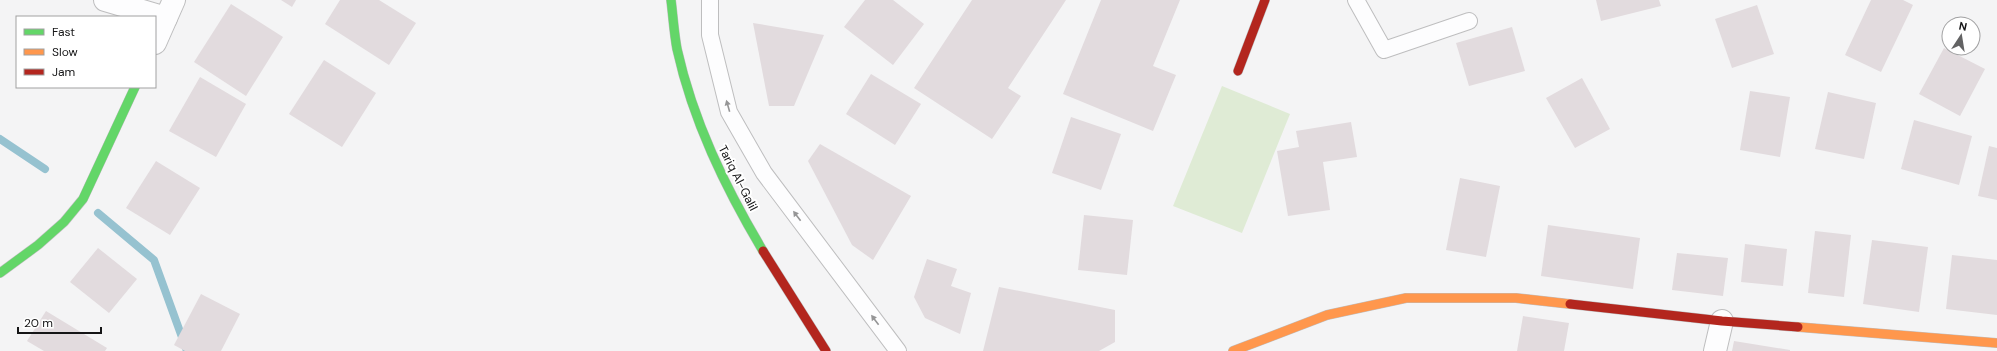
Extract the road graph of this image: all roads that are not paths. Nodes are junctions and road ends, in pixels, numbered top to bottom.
1 (105, 0) edge
2 (671, 0) edge
3 (710, 0) edge
4 (1266, 0) edge
5 (1356, 0) edge
6 (170, 9) edge
7 (1469, 21) dead end
8 (156, 40) edge
9 (1238, 72) dead end
10 (135, 88) edge
11 (0, 273) edge
12 (1722, 321) junction
13 (1997, 343) edge
14 (826, 351) edge
15 (898, 351) edge
16 (1233, 351) edge
17 (1715, 351) edge

1 - 6 street
2 - 14 street, Tariq Al-Galil
15 -> 3 lane
4 - 9 street
5 - 7 lane
6 - 8 street
10 - 11 street
12 - 13 street
12 - 16 street
12 - 17 street

